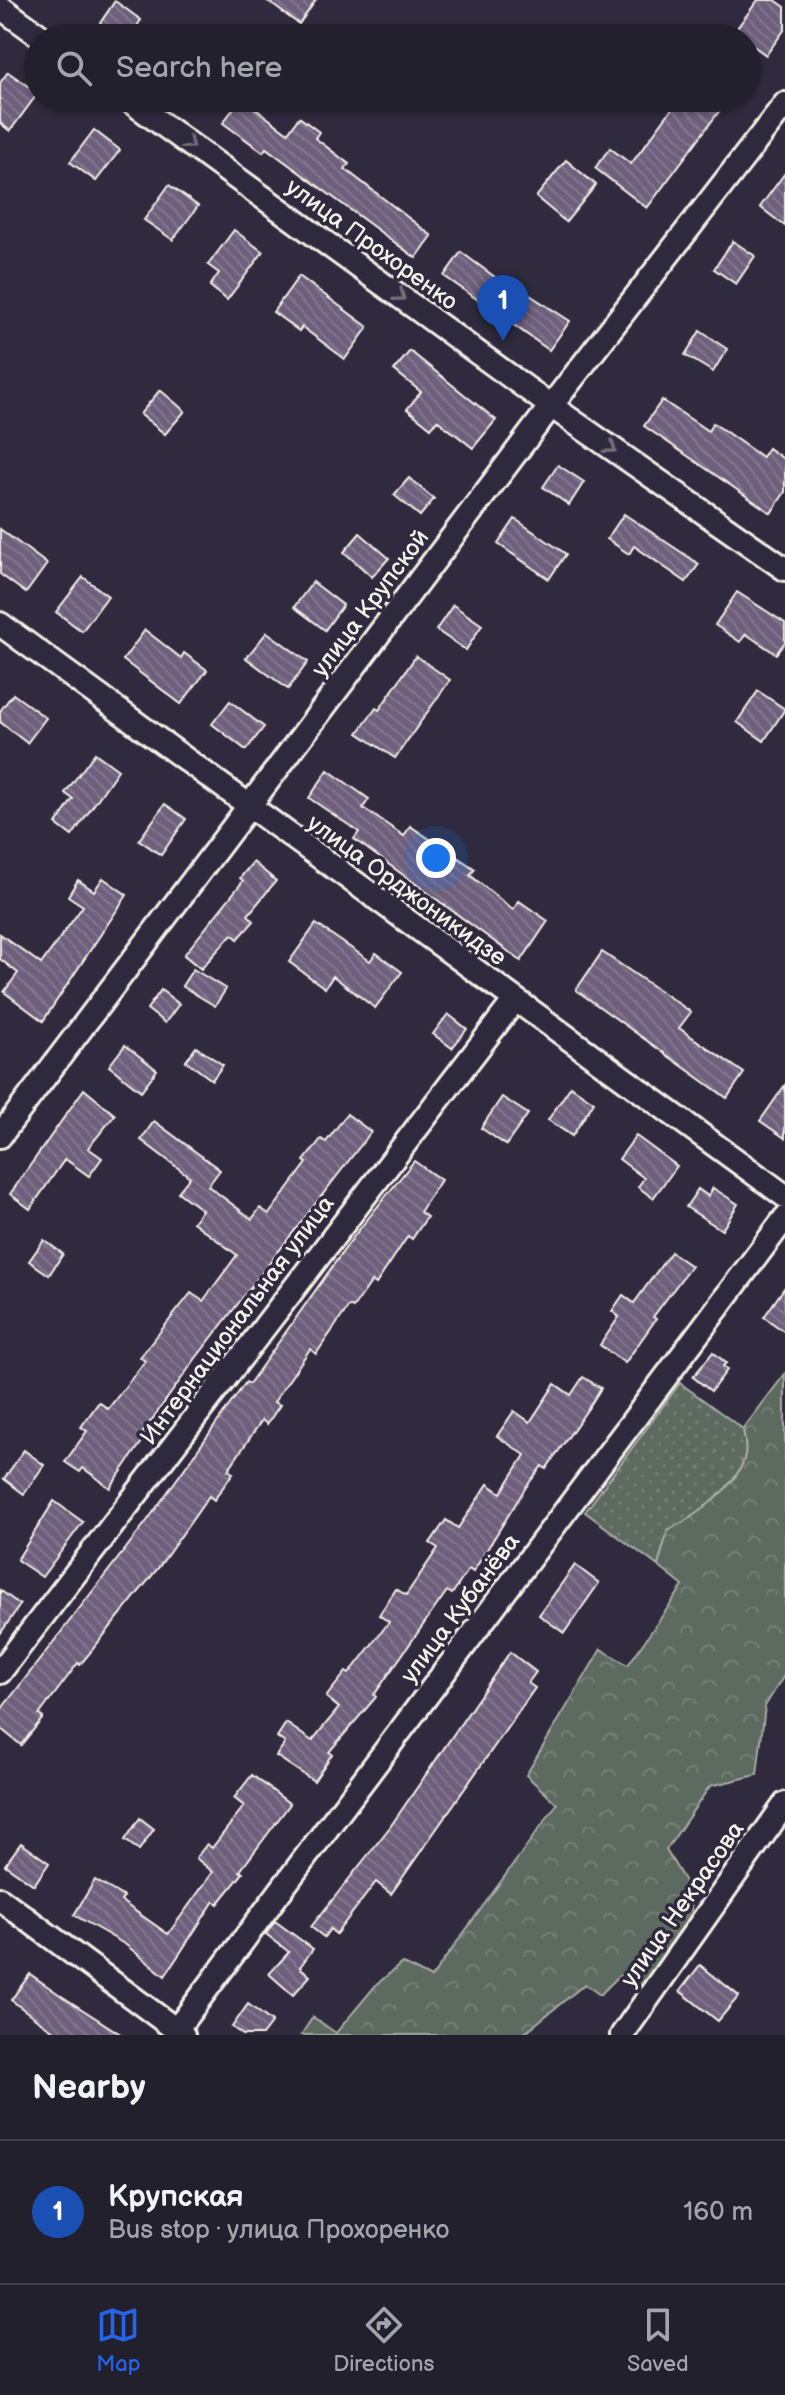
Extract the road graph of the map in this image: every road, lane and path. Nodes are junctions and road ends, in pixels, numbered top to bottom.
1 (6, 11) edge
2 (24, 24) edge
3 (785, 104) edge
4 (145, 112) edge
5 (551, 406) junction
6 (785, 569) edge
7 (0, 624) edge
8 (248, 808) junction
9 (515, 1000) junction
10 (0, 1136) edge
11 (785, 1196) edge
12 (785, 1218) edge
13 (0, 1672) edge
14 (785, 1804) edge
15 (0, 1899) edge
16 (168, 2030) edge
17 (622, 2035) edge

1 - 2 street
3 - 5 street, улица Крупской
4 -> 5 street, улица Прохоренко
5 -> 6 street, улица Прохоренко
5 - 8 street, улица Крупской
7 - 8 street, улица Орджоникидзе
8 - 9 street, улица Орджоникидзе
8 - 10 street, улица Крупской
9 - 11 street, улица Орджоникидзе
9 - 13 street, Интернациональная улица
12 - 16 street, улица Кубанёва
14 - 17 street, улица Некрасова
15 - 16 street

